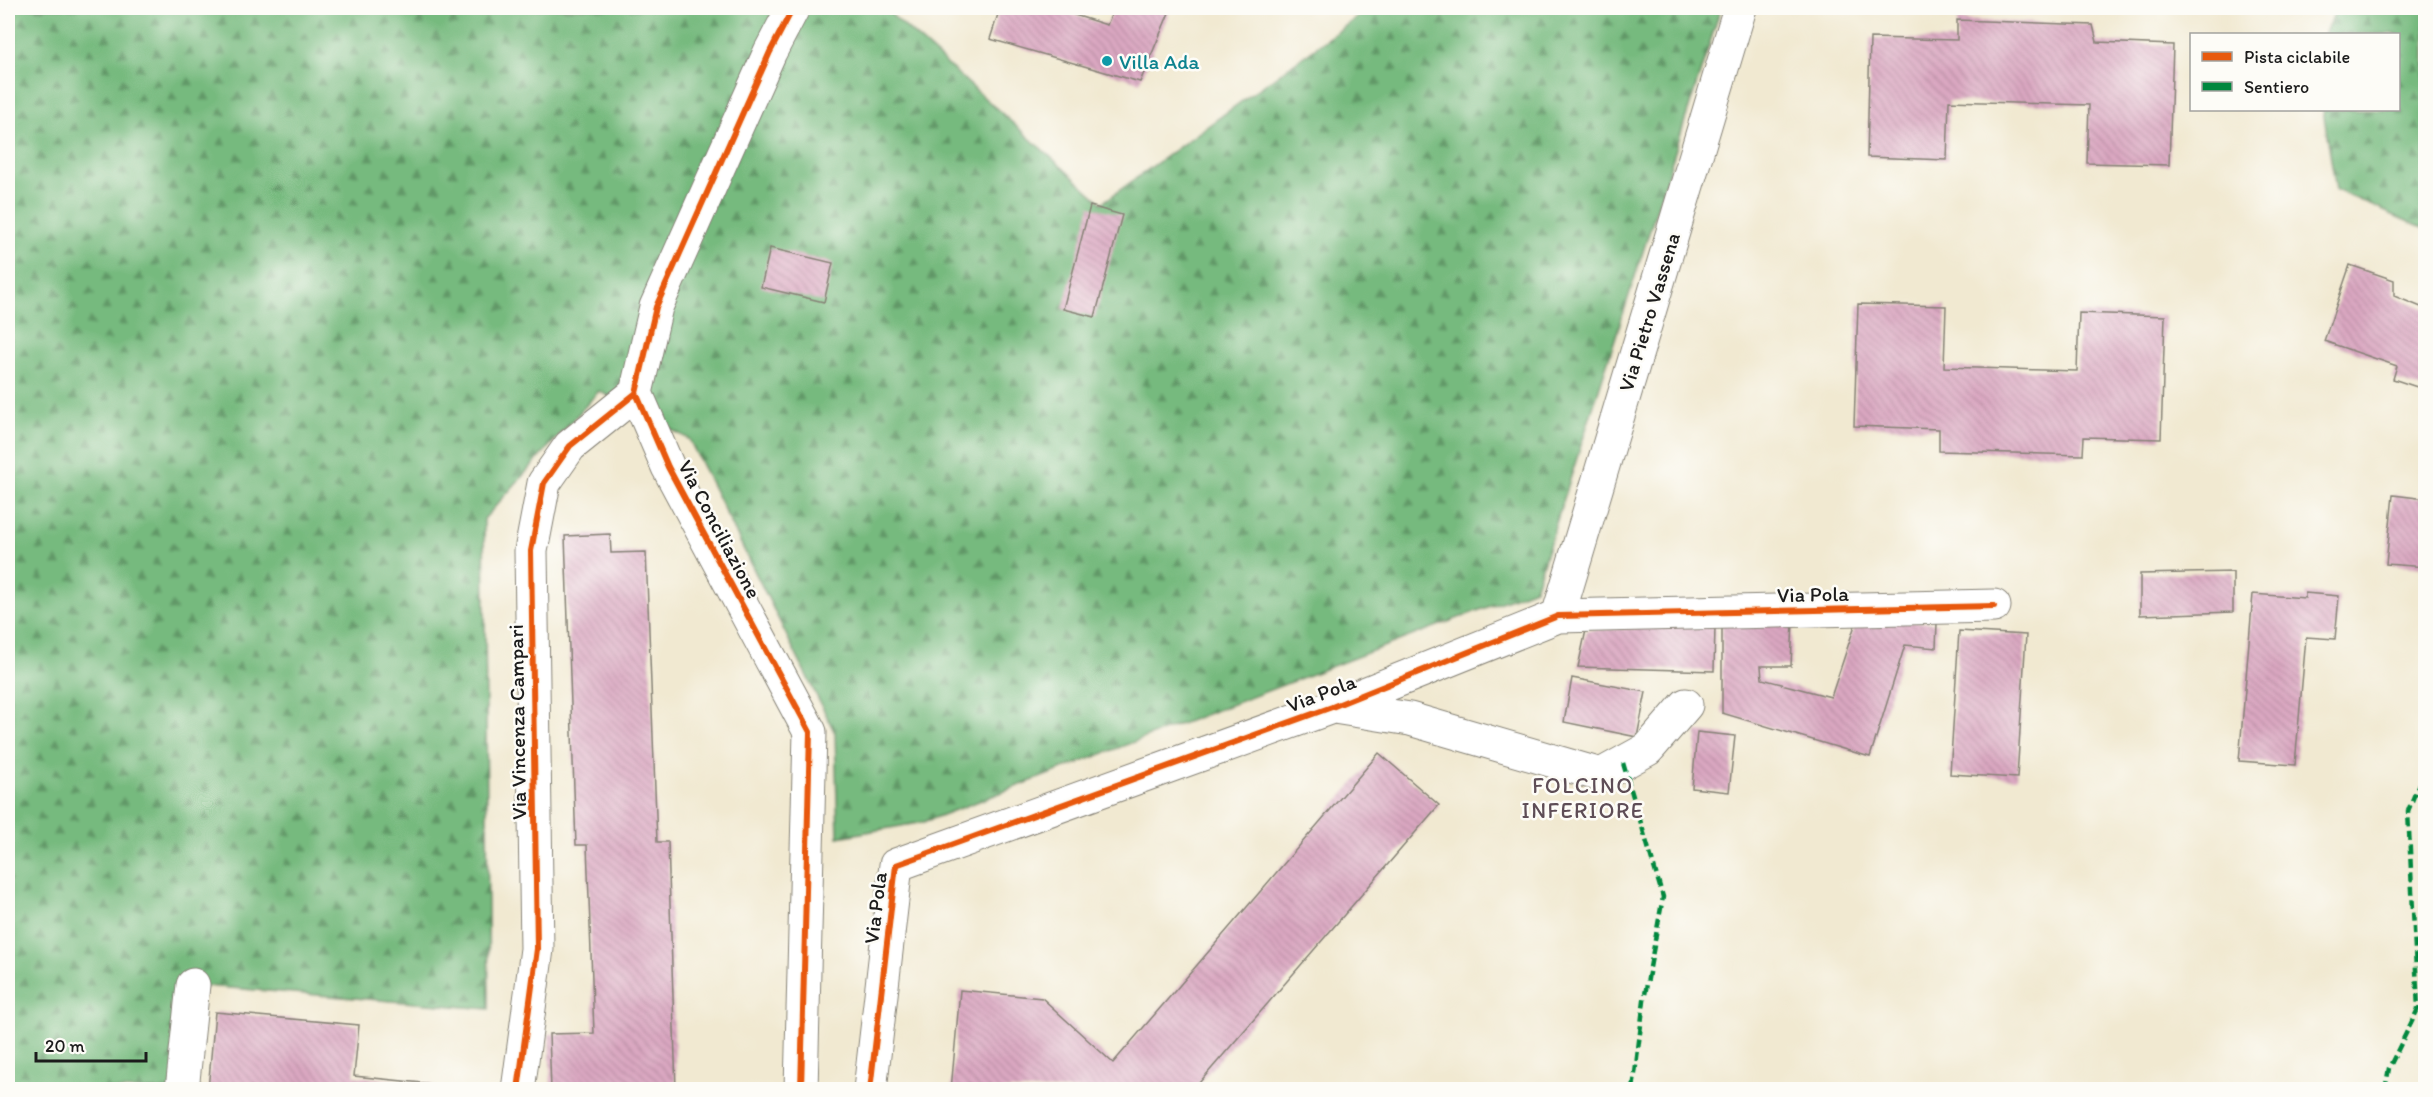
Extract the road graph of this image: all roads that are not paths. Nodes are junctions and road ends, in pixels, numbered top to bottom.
1 (793, 8) edge
2 (1740, 8) edge
3 (636, 393) junction
4 (1994, 606) dead end
5 (1558, 616) junction
6 (1686, 705) dead end
7 (1332, 707) junction
8 (193, 985) dead end
9 (182, 1089) edge
10 (518, 1089) edge
11 (801, 1089) edge
12 (870, 1089) edge

1 - 3 street
2 - 5 street, Via Pietro Vassena
3 - 10 street, Via Vincenza Campari
3 - 11 street, Via Conciliazione
4 - 5 street, Via Pola
5 - 7 street, Via Pola
6 - 7 street
7 - 12 street, Via Pola
8 - 9 street

